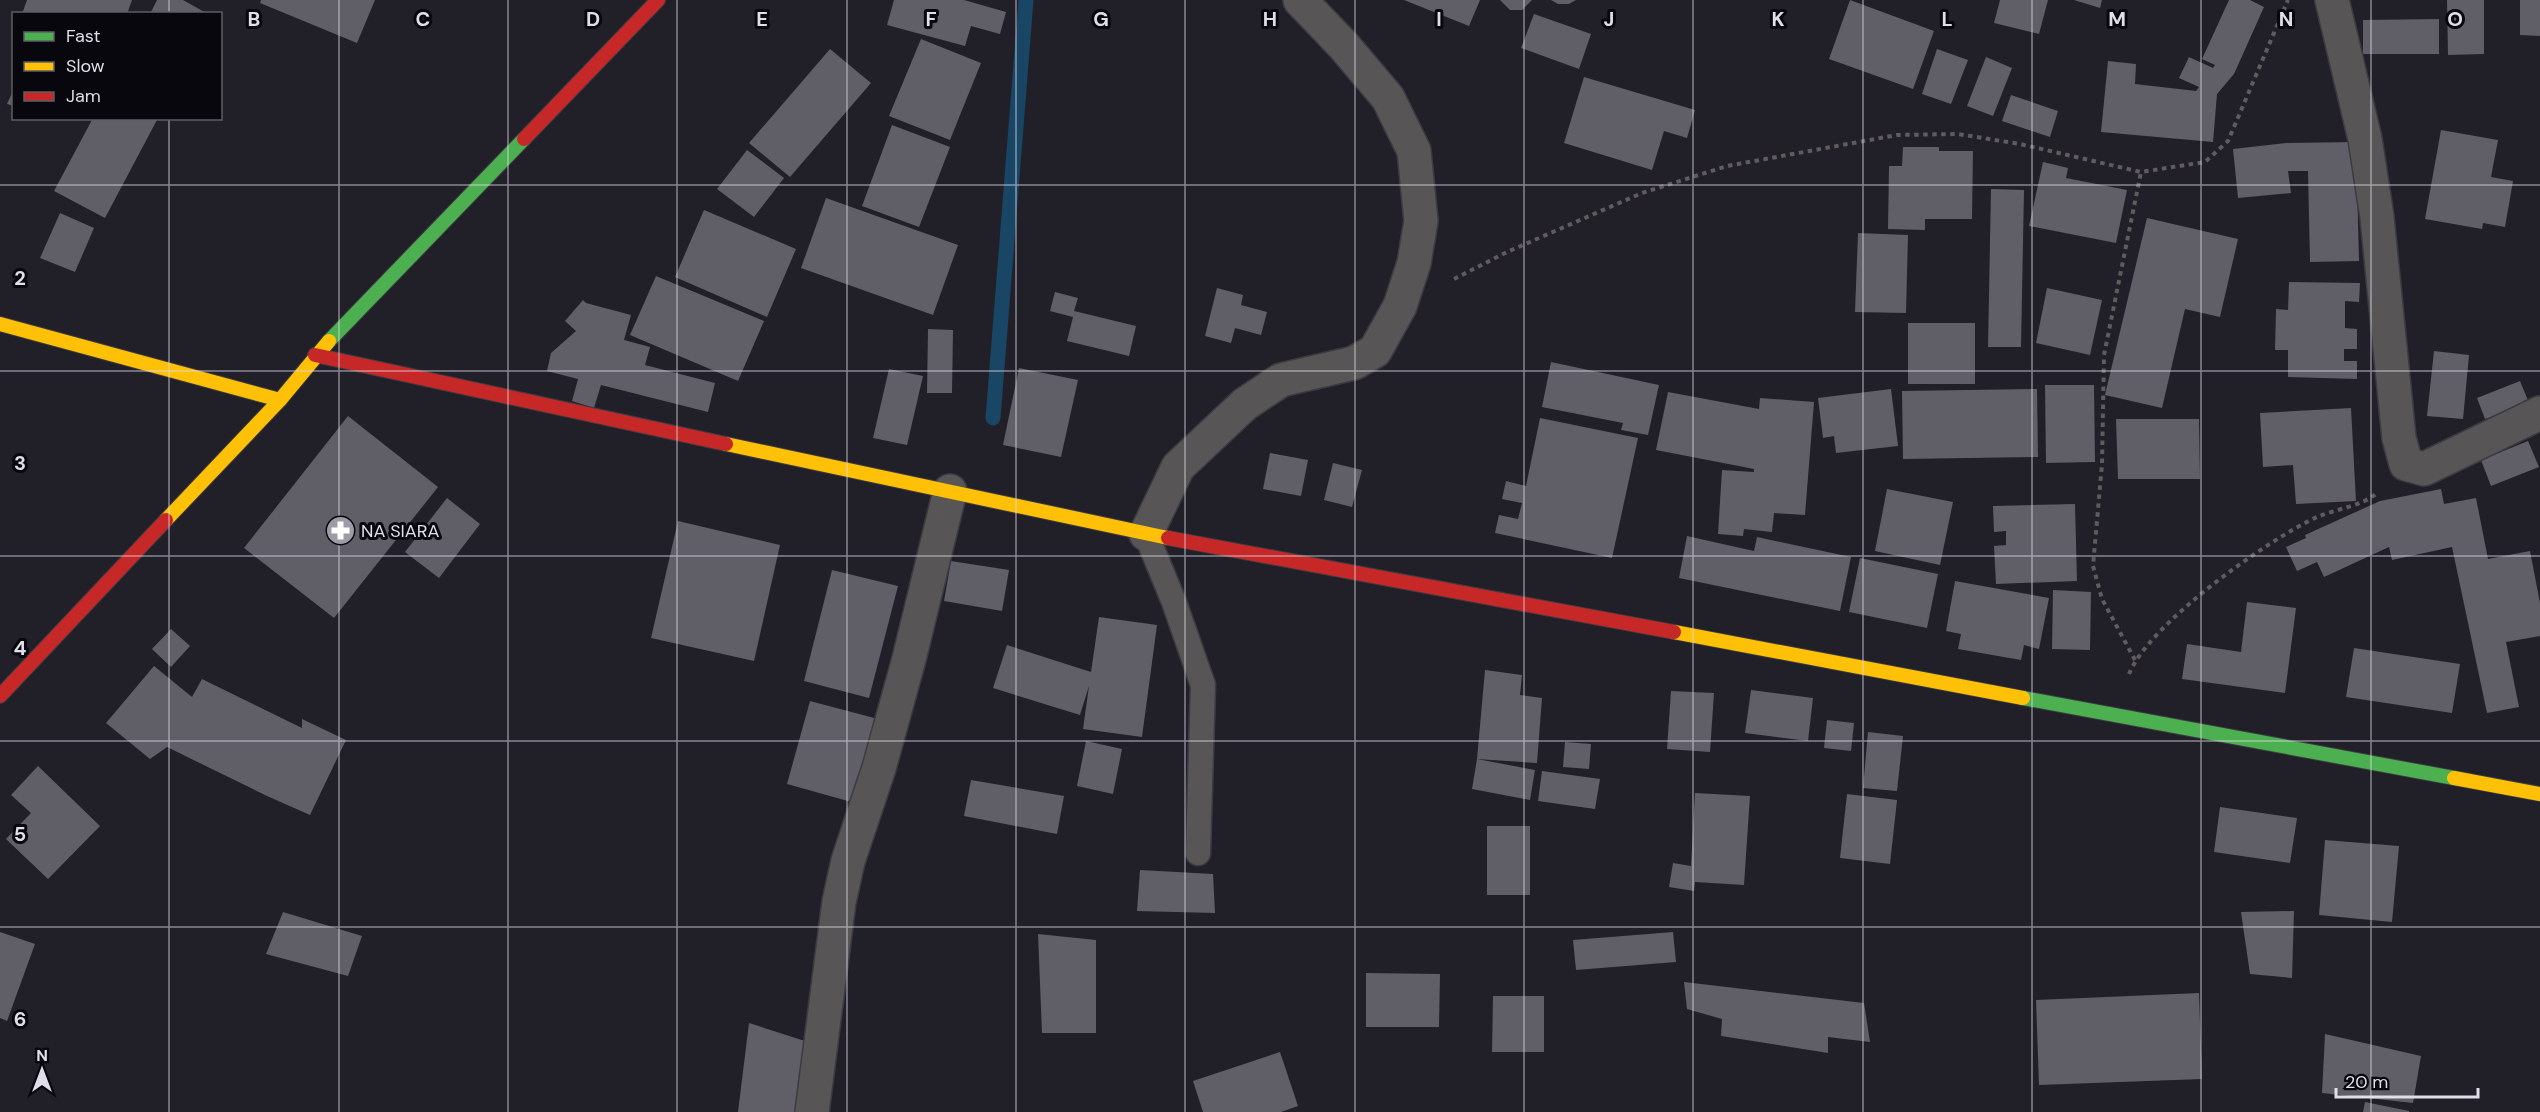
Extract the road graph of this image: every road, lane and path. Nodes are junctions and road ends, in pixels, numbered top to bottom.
1 (658, 0) edge
2 (1300, 0) edge
3 (2288, 0) edge
4 (2332, 0) edge
5 (2141, 172) junction
6 (1400, 306) junction
7 (0, 324) edge
8 (315, 355) junction
9 (280, 400) junction
10 (2540, 413) edge
11 (2406, 464) junction
12 (950, 490) junction
13 (1146, 534) junction
14 (2135, 660) junction
15 (0, 696) edge
16 (2117, 715) junction
17 (2540, 794) edge
18 (1198, 853) dead end
19 (812, 1112) edge

1 - 8 street
2 - 6 street
3 - 5 path
4 - 11 street
5 - 6 path
5 - 14 path
6 - 13 street
7 - 9 street
8 - 9 street
8 - 12 street
9 - 15 street
10 - 11 street
11 - 14 path
12 - 13 street
12 - 19 street
13 - 16 street
13 - 18 lane
14 - 16 path
16 - 17 street

